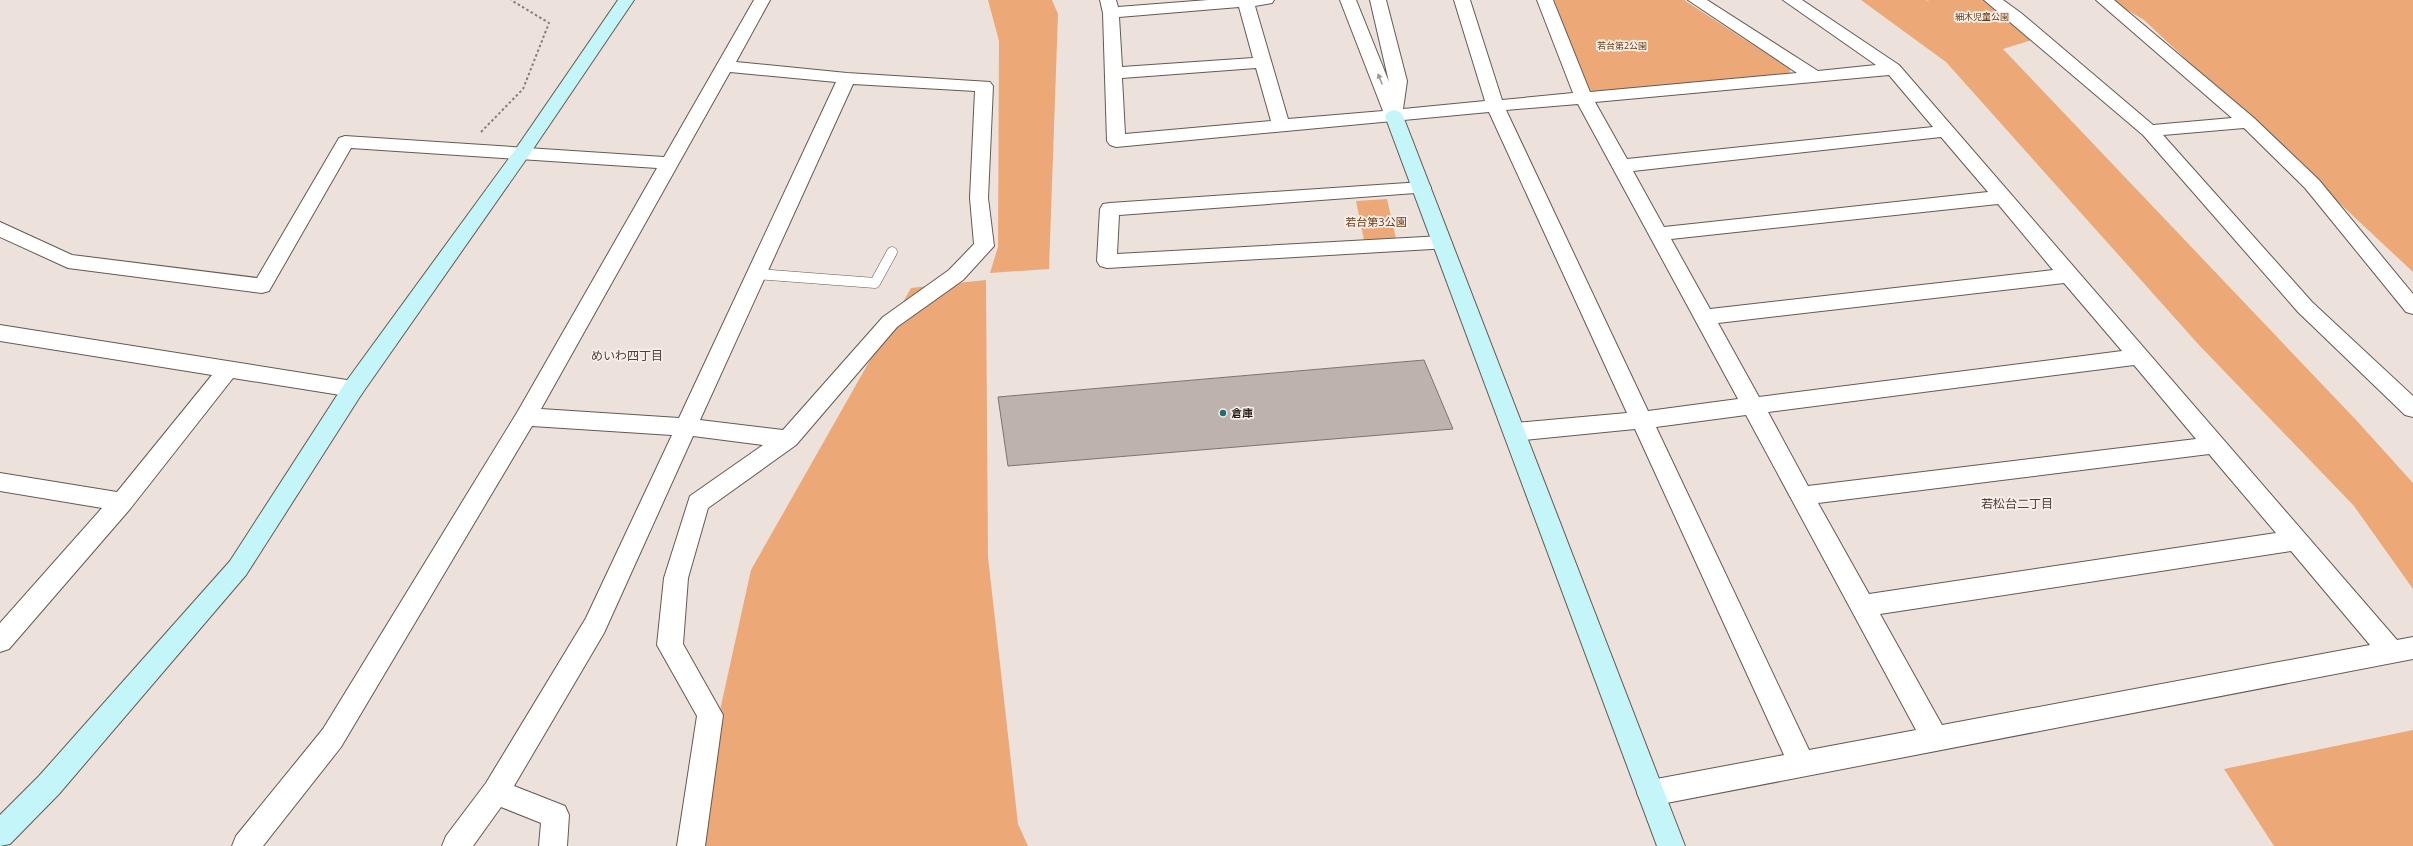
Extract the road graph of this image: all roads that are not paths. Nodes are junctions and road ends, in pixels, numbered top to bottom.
1 (626, 0) edge
2 (762, 0) edge
3 (1266, 0) edge
4 (1348, 0) edge
5 (1378, 0) edge
6 (1462, 0) edge
7 (1545, 0) edge
8 (1696, 0) edge
9 (1791, 0) edge
10 (1992, 0) edge
11 (2104, 0) edge
12 (1246, 1) edge
13 (1110, 6) edge
14 (1263, 62) junction
15 (725, 66) junction
16 (1893, 69) junction
17 (1113, 73) junction
18 (1814, 76) junction
19 (847, 78) junction
20 (1584, 98) junction
21 (1495, 106) junction
22 (1394, 116) junction
23 (2248, 122) junction
24 (1280, 126) junction
25 (1946, 131) junction
26 (2149, 131) junction
27 (521, 154) junction
28 (670, 163) junction
29 (1621, 166) junction
30 (1422, 188) junction
31 (2003, 197) junction
32 (0, 229) edge
33 (1658, 234) junction
34 (1442, 243) junction
35 (892, 252) dead end
36 (757, 274) junction
37 (2069, 275) junction
38 (2413, 306) edge
39 (1704, 317) junction
40 (0, 333) edge
41 (2139, 357) junction
42 (229, 368) junction
43 (353, 389) junction
44 (1753, 406) junction
45 (2413, 409) edge
46 (526, 417) junction
47 (1641, 420) junction
48 (687, 427) junction
49 (1514, 432) junction
50 (788, 439) junction
51 (2215, 445) junction
52 (0, 482) edge
53 (1802, 496) junction
54 (122, 502) junction
55 (2296, 540) junction
56 (1862, 606) junction
57 (0, 641) edge
58 (2402, 650) edge
59 (1935, 739) junction
60 (1802, 764) junction
61 (496, 792) junction
62 (1651, 793) junction
63 (0, 834) edge
64 (246, 846) edge
65 (456, 846) edge
66 (553, 846) edge
67 (691, 846) edge
68 (1671, 846) edge

1 - 27 street
2 - 15 street
3 - 12 street
22 -> 4 street
5 - 22 street
6 - 21 street
7 - 20 street
8 - 18 street
9 - 16 street
10 - 26 street
11 - 23 street
12 - 13 street
12 - 14 street
13 - 17 street
14 - 17 street
14 - 24 street
15 - 19 street
15 - 28 street
16 - 18 street
16 - 25 street
17 - 24 street
18 - 20 street
19 - 36 street
19 - 50 street
20 - 21 street
20 - 29 street
21 - 22 street
21 - 47 street
22 - 24 street
22 - 30 street
23 - 26 street
23 - 38 street
25 - 29 street
25 - 31 street
26 - 45 street
27 - 28 street
27 - 32 street
27 - 43 street
28 - 46 street
29 - 33 street
30 - 34 street
30 - 34 street
31 - 33 street
31 - 37 street
33 - 39 street
34 - 49 street
35 - 36 lane
36 - 48 street
37 - 39 street
37 - 41 street
39 - 44 street
40 - 42 street
41 - 44 street
41 - 51 street
42 - 43 street
42 - 54 street
43 - 63 street
44 - 47 street
44 - 53 street
46 - 48 street
46 - 64 street
47 - 49 street
47 - 60 street
48 - 50 street
48 - 61 street
49 - 62 street
50 - 67 street
51 - 53 street
51 - 55 street
52 - 54 street
53 - 56 street
54 - 57 street
55 - 56 street
55 - 58 street
56 - 59 street
58 - 59 street
59 - 60 street
60 - 62 street
61 - 65 street
61 - 66 street
62 - 68 street

